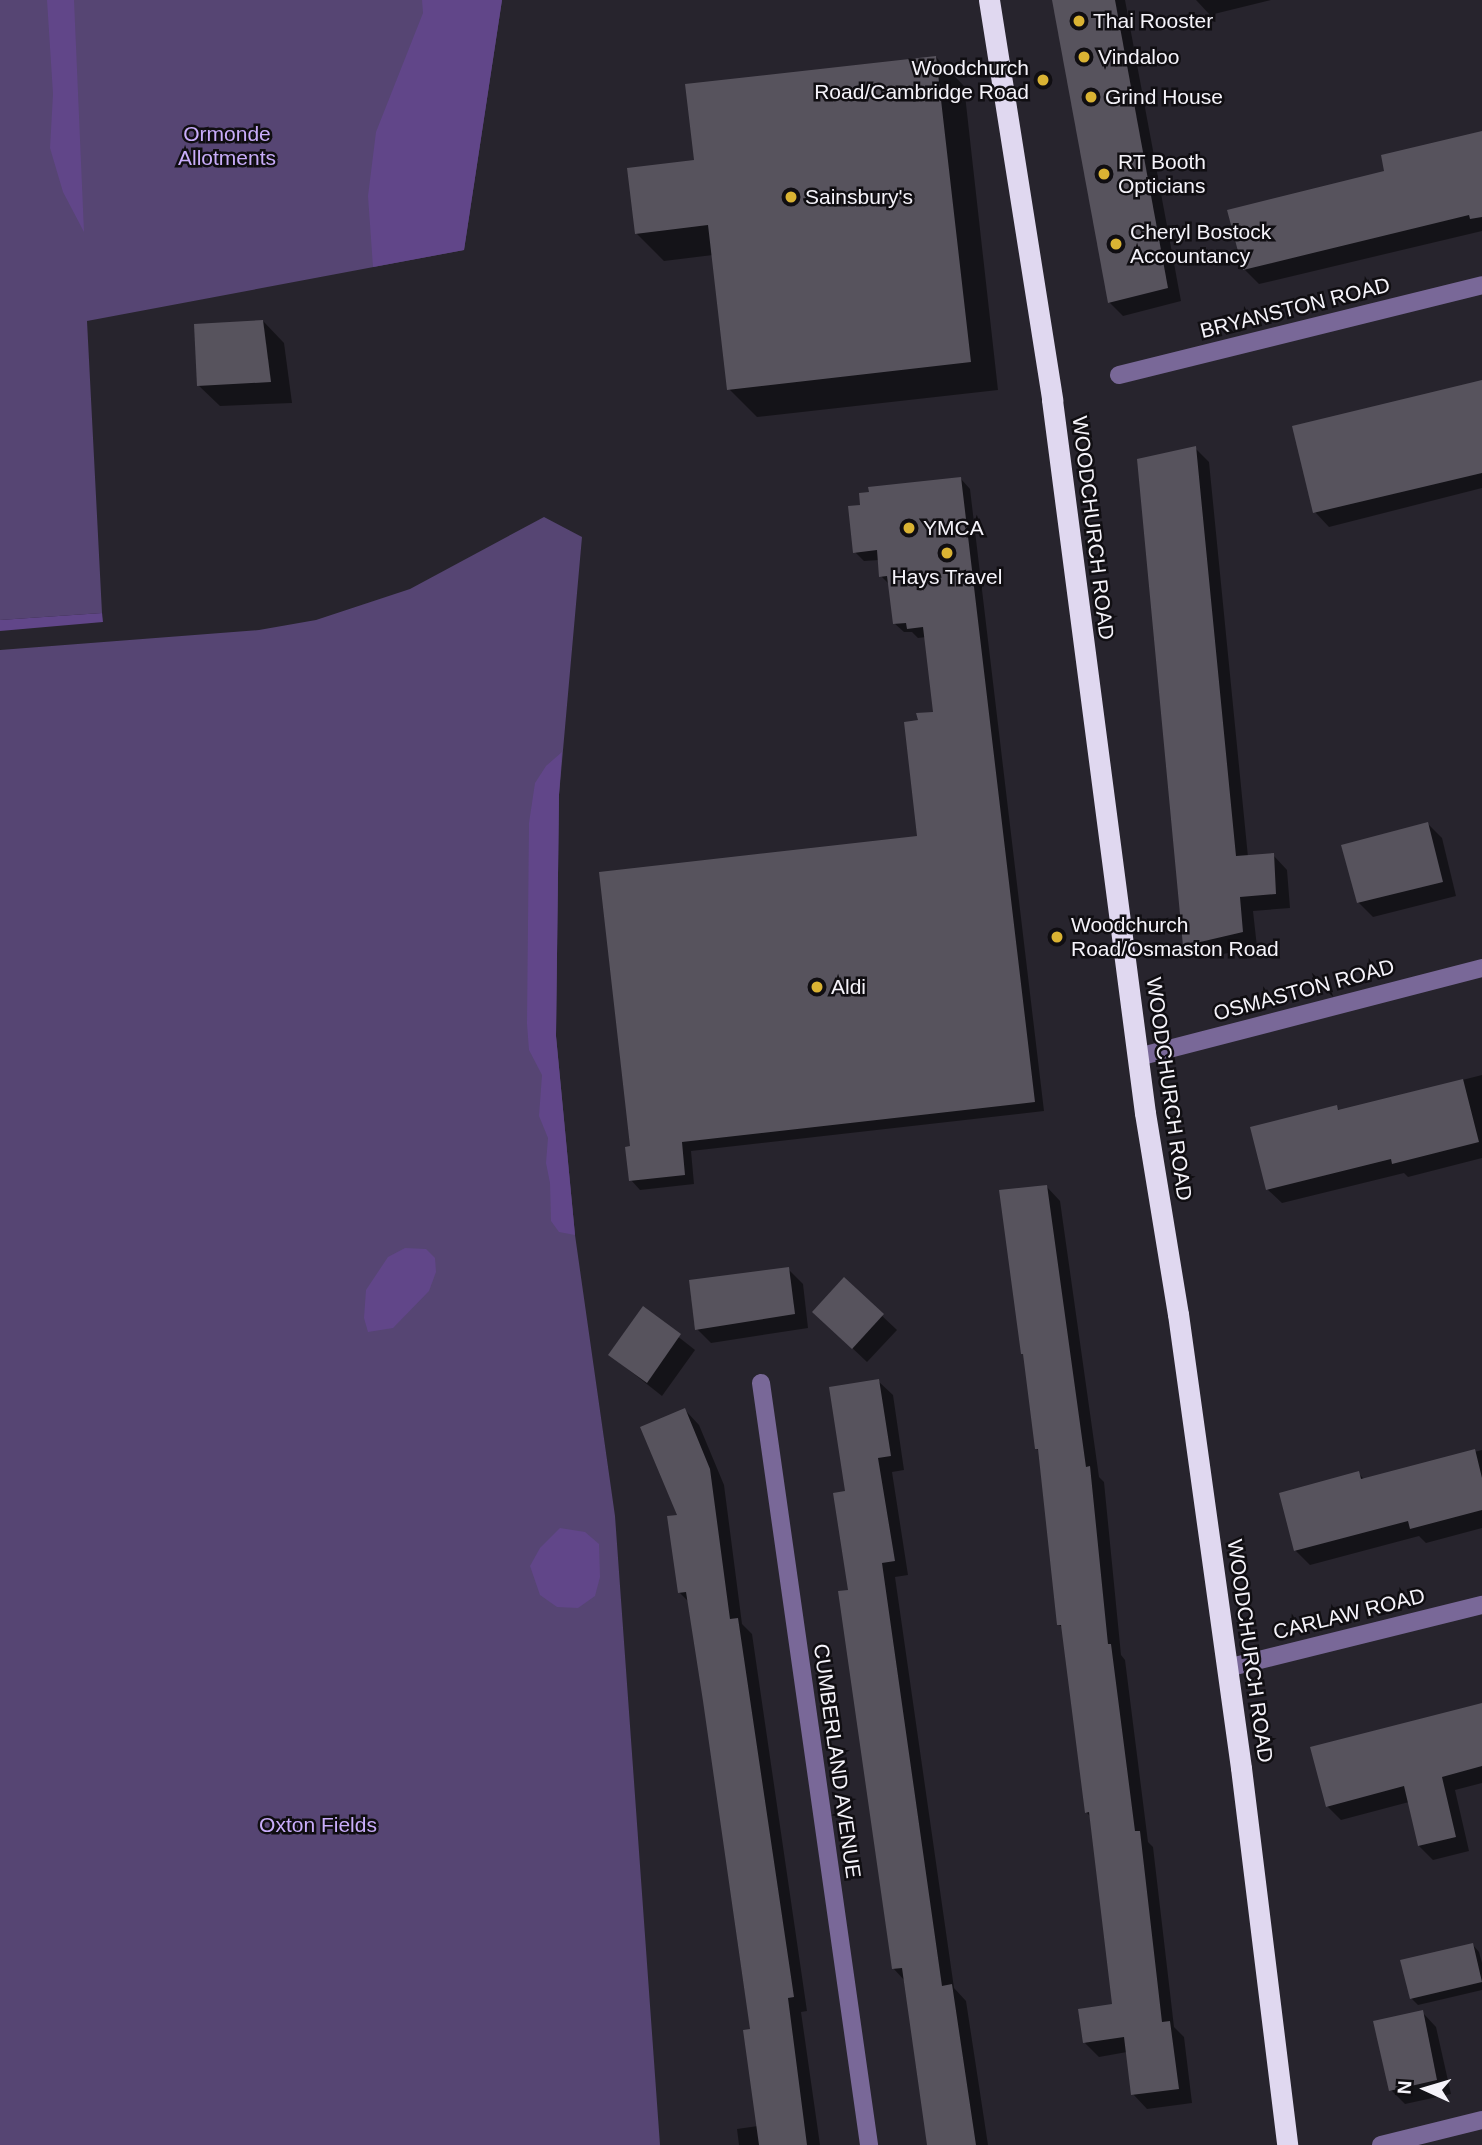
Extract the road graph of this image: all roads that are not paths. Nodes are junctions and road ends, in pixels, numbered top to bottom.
1 (989, 0) edge
2 (1482, 285) edge
3 (1119, 375) dead end
4 (1482, 968) edge
5 (1138, 1057) junction
6 (761, 1383) dead end
7 (1482, 1605) edge
8 (1227, 1668) junction
9 (1482, 2120) edge
10 (869, 2145) edge
11 (1287, 2145) edge
12 (1381, 2145) edge

1 - 5 highway, WOODCHURCH ROAD
2 - 3 street, BRYANSTON ROAD
4 - 5 street, OSMASTON ROAD
5 - 8 highway, WOODCHURCH ROAD
6 - 10 street, CUMBERLAND AVENUE
7 - 8 street, CARLAW ROAD
8 - 11 highway, WOODCHURCH ROAD
9 - 12 street

